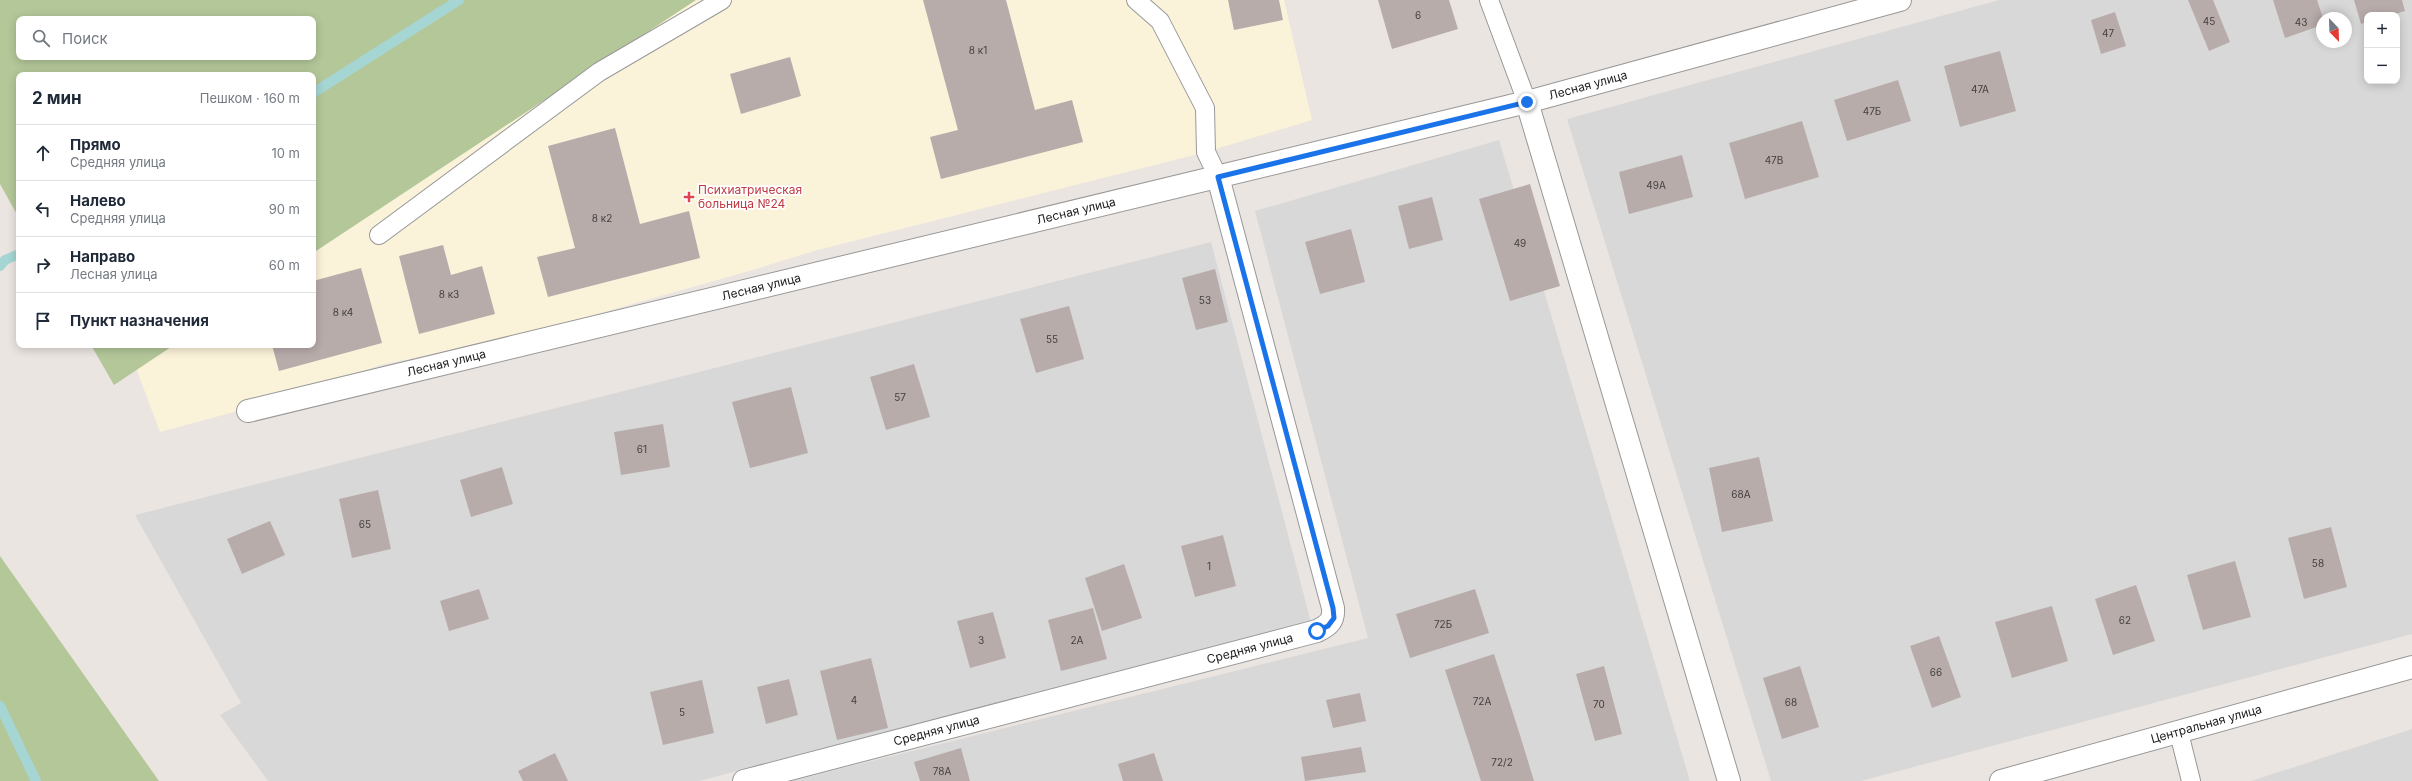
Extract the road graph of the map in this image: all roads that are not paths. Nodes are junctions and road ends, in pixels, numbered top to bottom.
1 (722, 0) edge
2 (1136, 0) edge
3 (1489, 0) edge
4 (1900, 0) edge
5 (1527, 102) junction
6 (1218, 177) junction
7 (379, 235) dead end
8 (248, 411) dead end
9 (2412, 667) edge
10 (2179, 733) junction
11 (744, 781) edge
12 (1729, 781) edge
13 (2001, 781) edge
14 (2191, 781) edge

1 - 7 lane
2 - 6 lane
3 - 5 lane
4 - 5 street, Лесная улица
5 - 6 street, Лесная улица
5 - 12 street
6 - 8 street, Лесная улица
6 - 11 street, Средняя улица
9 - 10 street, Центральная улица
10 - 13 street, Центральная улица
10 - 14 lane

